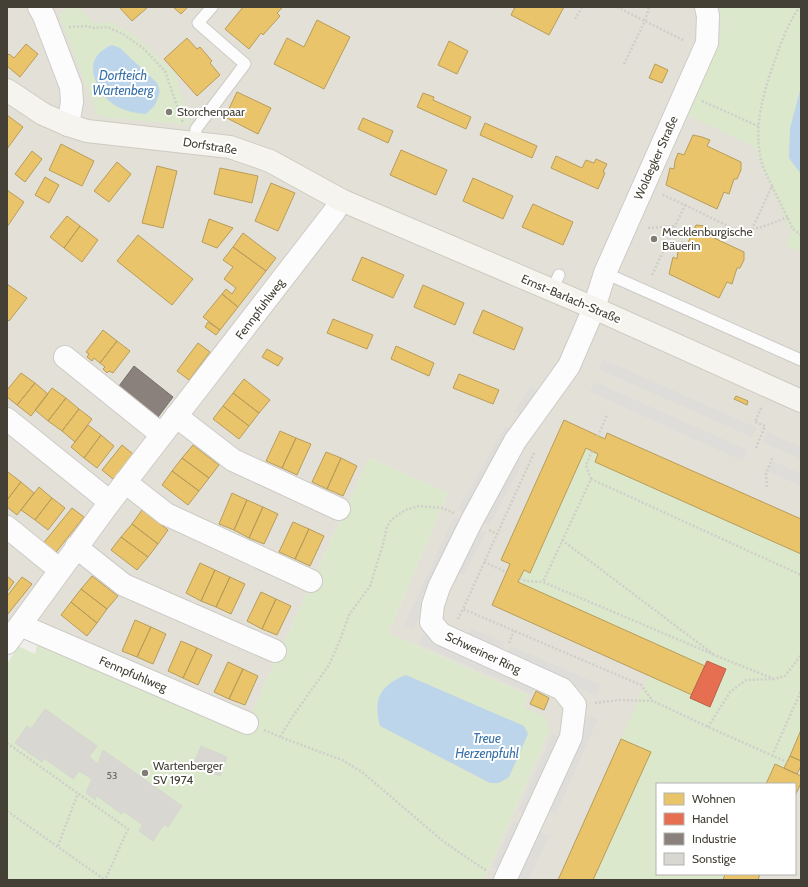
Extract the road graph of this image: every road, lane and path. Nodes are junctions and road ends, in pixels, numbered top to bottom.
1 (39, 7) edge
2 (212, 7) edge
3 (582, 7) edge
4 (617, 7) edge
5 (649, 7) edge
6 (706, 7) edge
7 (800, 7) edge
8 (576, 19) dead end
9 (645, 21) junction
10 (48, 28) junction
11 (685, 41) dead end
12 (624, 64) dead end
13 (7, 90) edge
14 (697, 99) dead end
15 (68, 125) junction
16 (758, 126) junction
17 (190, 136) junction
18 (772, 186) junction
19 (660, 194) dead end
20 (341, 200) junction
21 (685, 205) junction
22 (788, 217) junction
23 (675, 226) junction
24 (645, 228) dead end
25 (752, 229) junction
26 (801, 235) edge
27 (606, 273) junction
28 (652, 275) dead end
29 (594, 308) junction
30 (65, 357) dead end
31 (801, 360) edge
32 (801, 401) edge
33 (762, 405) dead end
34 (607, 415) dead end
35 (176, 416) junction
36 (7, 419) edge
37 (162, 434) junction
38 (598, 436) dead end
39 (756, 448) dead end
40 (535, 449) dead end
41 (592, 451) dead end
42 (773, 456) dead end
43 (591, 480) junction
44 (125, 482) junction
45 (767, 487) dead end
46 (110, 502) junction
47 (339, 509) dead end
48 (471, 522) junction
49 (7, 527) edge
50 (562, 540) junction
51 (76, 547) junction
52 (484, 562) junction
53 (60, 570) junction
54 (506, 572) dead end
55 (801, 575) edge
56 (520, 578) dead end
57 (311, 581) dead end
58 (543, 582) junction
59 (11, 635) edge
60 (275, 651) dead end
61 (801, 655) edge
62 (717, 656) junction
63 (774, 679) junction
64 (801, 691) edge
65 (652, 701) junction
66 (575, 705) junction
67 (247, 723) dead end
68 (708, 727) junction
69 (7, 743) edge
70 (772, 756) junction
71 (787, 762) dead end
72 (78, 793) junction
73 (7, 810) edge
74 (58, 846) junction
75 (496, 876) edge
76 (105, 880) edge

1 - 10 street
2 - 17 lane
3 - 8 path
4 - 9 path
5 - 9 path
6 - 27 street, Woldegker Straße
7 - 16 path
9 - 11 path
9 - 12 path
10 - 15 street
10 - 17 path
13 - 15 main road, Dorfstraße
14 - 16 path
15 - 17 main road, Dorfstraße
16 - 18 path
17 - 20 main road, Dorfstraße
18 - 22 path
18 - 25 path
19 - 21 path
20 - 29 main road, Ernst-Barlach-Straße
20 - 35 street, Fennpfuhlweg
21 - 23 path
21 - 25 path
22 - 25 path
22 - 26 path
23 - 24 path
23 - 28 path
27 - 29 street, Woldegker Straße
27 - 31 lane
29 - 32 main road, Ernst-Barlach-Straße
29 - 48 street, Schweriner Ring
30 - 37 street
33 - 39 path
34 - 38 path
35 - 37 street, Fennpfuhlweg
35 - 47 street
36 - 46 street
37 - 44 street, Fennpfuhlweg
40 - 52 path
41 - 43 path
42 - 45 path
43 - 50 path
43 - 55 path
44 - 46 street, Fennpfuhlweg
44 - 57 street
46 - 51 street, Fennpfuhlweg
48 - 66 street, Schweriner Ring
48 - 75 path
49 - 53 street
50 - 58 path
50 - 62 path
51 - 53 street, Fennpfuhlweg
51 - 60 street
52 - 54 path
52 - 65 path
53 - 59 street, Fennpfuhlweg
56 - 58 path
58 - 62 path
59 - 67 street, Fennpfuhlweg
61 - 63 path
62 - 63 path
63 - 68 path
64 - 70 path
65 - 66 path
65 - 68 path
66 - 75 street
68 - 70 path
69 - 72 path
70 - 71 path
72 - 74 path
72 - 76 path
73 - 74 path
74 - 76 path

